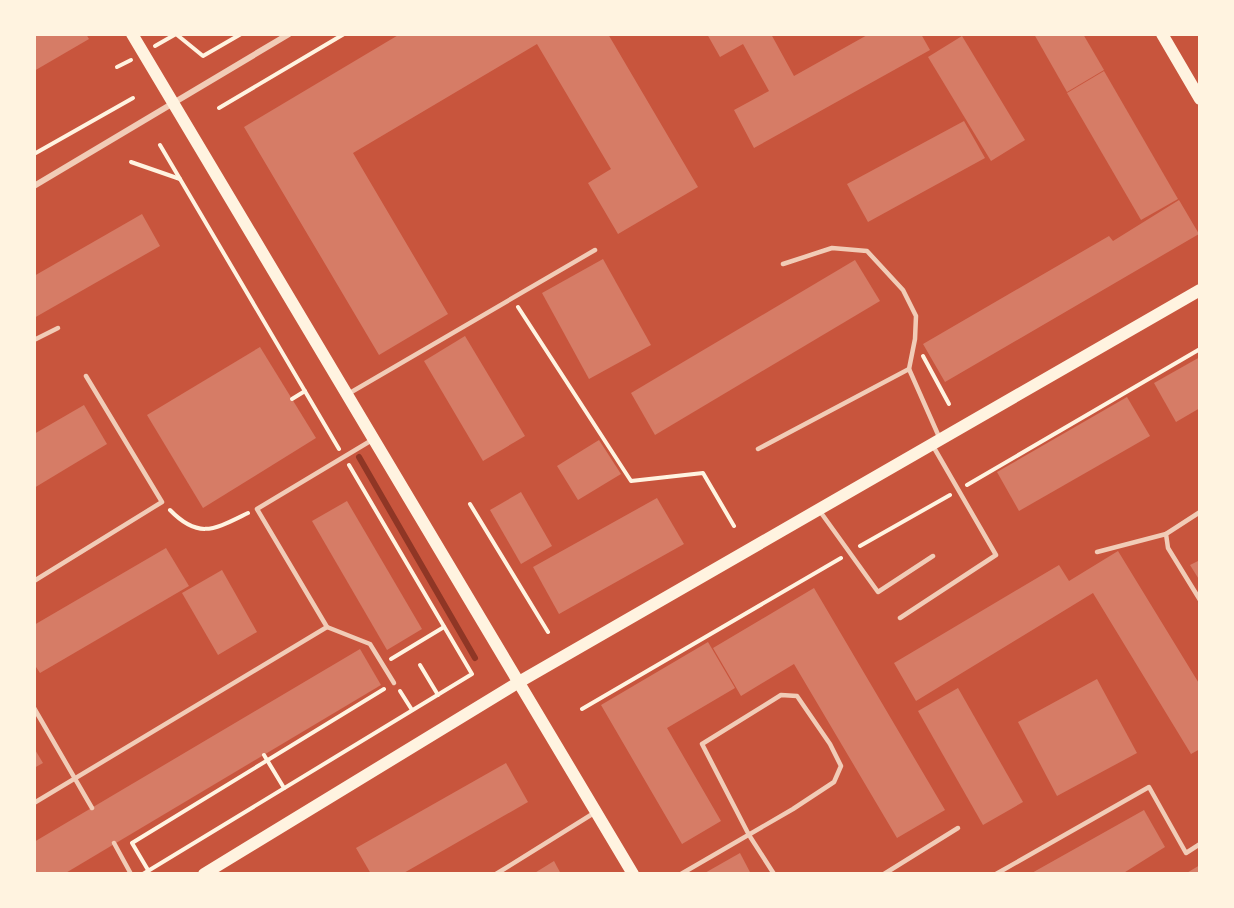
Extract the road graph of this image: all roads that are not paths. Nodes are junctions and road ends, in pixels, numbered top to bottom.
1 (132, 34) edge
2 (289, 34) edge
3 (1162, 34) edge
4 (1195, 83) edge
5 (1200, 99) edge
6 (173, 104) junction
7 (34, 186) edge
8 (595, 250) dead end
9 (783, 264) dead end
10 (1200, 290) edge
11 (58, 328) dead end
12 (34, 340) edge
13 (909, 369) junction
14 (86, 376) dead end
15 (348, 394) junction
16 (375, 439) junction
17 (936, 442) junction
18 (758, 449) dead end
19 (819, 510) junction
20 (1200, 512) edge
21 (1166, 534) junction
22 (1097, 552) dead end
23 (933, 556) dead end
24 (34, 581) edge
25 (1200, 600) edge
26 (900, 618) dead end
27 (327, 627) junction
28 (519, 682) junction
29 (394, 683) road end
30 (34, 708) edge
31 (76, 778) junction
32 (34, 803) edge
33 (92, 808) dead end
34 (597, 812) junction
35 (958, 828) dead end
36 (750, 834) junction
37 (114, 843) dead end
38 (1200, 844) edge
39 (131, 873) edge
40 (204, 873) edge
41 (496, 873) edge
42 (633, 873) edge
43 (681, 873) edge
44 (774, 873) edge
45 (884, 873) edge
46 (996, 873) edge

1 - 6 main road
2 - 6 street
3 - 4 main road
4 - 5 main road
6 - 7 street
6 - 15 main road
8 - 15 lane
9 - 13 lane
10 - 17 main road
11 - 12 lane
13 - 17 lane
13 - 18 lane
14 - 24 lane
15 - 16 main road
16 - 27 lane
16 - 28 main road
17 - 19 main road
17 - 26 lane
19 - 23 lane
19 - 28 main road
20 - 21 lane
21 - 22 lane
21 - 25 lane
27 - 29 lane
27 - 31 lane
28 - 34 main road
28 - 40 main road
30 - 31 lane
31 - 32 lane
31 - 33 lane
34 - 41 lane
34 - 42 main road
35 - 45 lane
36 - 36 lane
36 - 43 lane
36 - 44 lane
37 - 39 lane
38 - 46 lane

